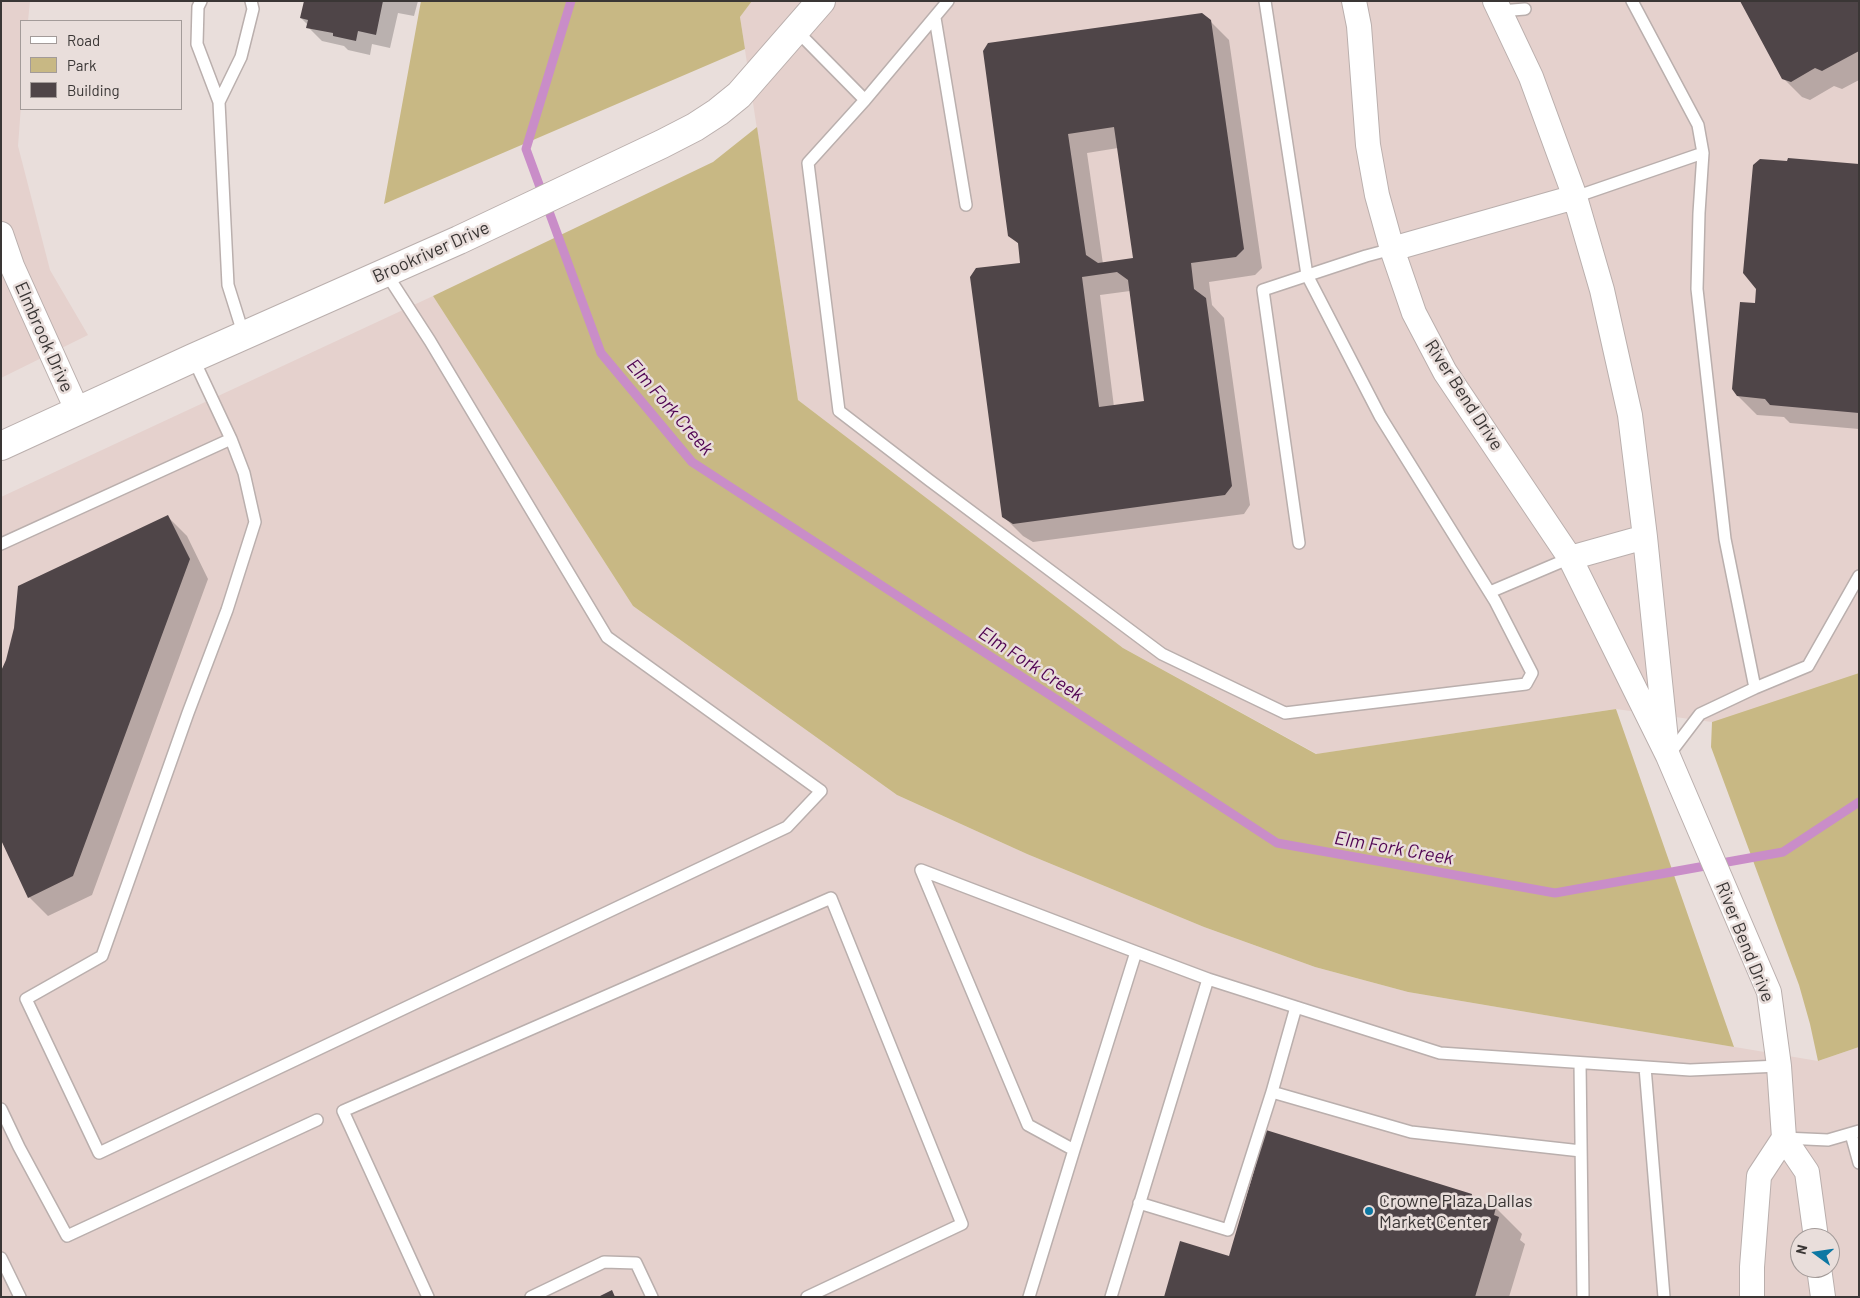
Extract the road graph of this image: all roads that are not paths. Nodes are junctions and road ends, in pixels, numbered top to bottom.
1 (201, 1) edge
2 (251, 1) edge
3 (822, 1) edge
4 (948, 1) edge
5 (1265, 1) edge
6 (1354, 1) edge
7 (1632, 1) edge
8 (1497, 6) edge
9 (1525, 9) dead end
10 (934, 18) junction
11 (796, 30) junction
12 (865, 100) junction
13 (219, 102) junction
14 (1703, 153) junction
15 (1575, 196) junction
16 (966, 205) dead end
17 (1, 234) edge
18 (1392, 249) junction
19 (386, 273) junction
20 (1307, 275) junction
21 (244, 336) junction
22 (193, 358) junction
23 (78, 412) junction
24 (231, 440) junction
25 (1, 446) edge
26 (1645, 537) junction
27 (1299, 543) dead end
28 (1, 544) edge
29 (1570, 558) junction
30 (1859, 576) edge
31 (1490, 592) junction
32 (1755, 688) junction
33 (1672, 766) junction
34 (1136, 952) junction
35 (1208, 979) junction
36 (1296, 1007) junction
37 (1580, 1063) junction
38 (1779, 1066) junction
39 (1645, 1067) junction
40 (1272, 1092) junction
41 (1, 1110) edge
42 (317, 1120) dead end
43 (1855, 1132) edge
44 (1784, 1138) junction
45 (1074, 1150) junction
46 (1581, 1151) junction
47 (1859, 1163) edge
48 (1140, 1203) junction
49 (1815, 1228) edge
50 (1, 1258) edge
51 (1820, 1278) edge
52 (20, 1297) edge
53 (428, 1297) edge
54 (531, 1297) edge
55 (652, 1297) edge
56 (807, 1297) edge
57 (1029, 1297) edge
58 (1111, 1297) edge
59 (1583, 1297) edge
60 (1664, 1297) edge
61 (1752, 1297) edge
62 (1823, 1297) edge

1 - 13 lane
2 - 13 lane
3 - 11 street, Brookriver Drive
4 - 10 lane
5 - 20 lane
6 - 18 street, River Bend Drive
7 - 14 lane
8 - 9 lane
8 - 15 street, River Bend Drive
10 - 12 lane
10 - 16 lane
11 - 12 lane
11 - 19 street, Brookriver Drive
12 - 31 lane
13 - 21 lane
14 - 15 lane
14 - 32 lane
15 - 18 street
15 - 26 street, River Bend Drive
17 - 23 street, Elmbrook Drive
18 - 20 lane
18 - 29 street, River Bend Drive
19 - 21 street, Brookriver Drive
19 - 24 lane
20 - 27 lane
20 - 31 lane
21 - 22 street, Brookriver Drive
22 - 23 street, Brookriver Drive
22 - 24 lane
23 - 25 street, Brookriver Drive
24 - 28 lane
26 - 29 street
26 - 33 street, River Bend Drive
29 - 31 lane
29 - 33 street, River Bend Drive
30 - 32 lane
32 - 33 lane
33 - 38 street, River Bend Drive
34 - 35 lane
34 - 45 lane
34 - 45 lane
35 - 36 lane
35 - 48 lane
36 - 37 lane
36 - 40 lane
37 - 39 lane
37 - 46 lane
38 - 39 lane
38 - 44 street, River Bend Drive
39 - 60 lane
40 - 46 lane
40 - 48 lane
41 - 42 lane
43 - 44 lane
43 - 47 lane
44 - 49 street
44 - 61 street
45 - 57 lane
46 - 59 lane
48 - 58 lane
50 - 52 lane
51 - 62 street
53 - 56 lane
54 - 55 lane

